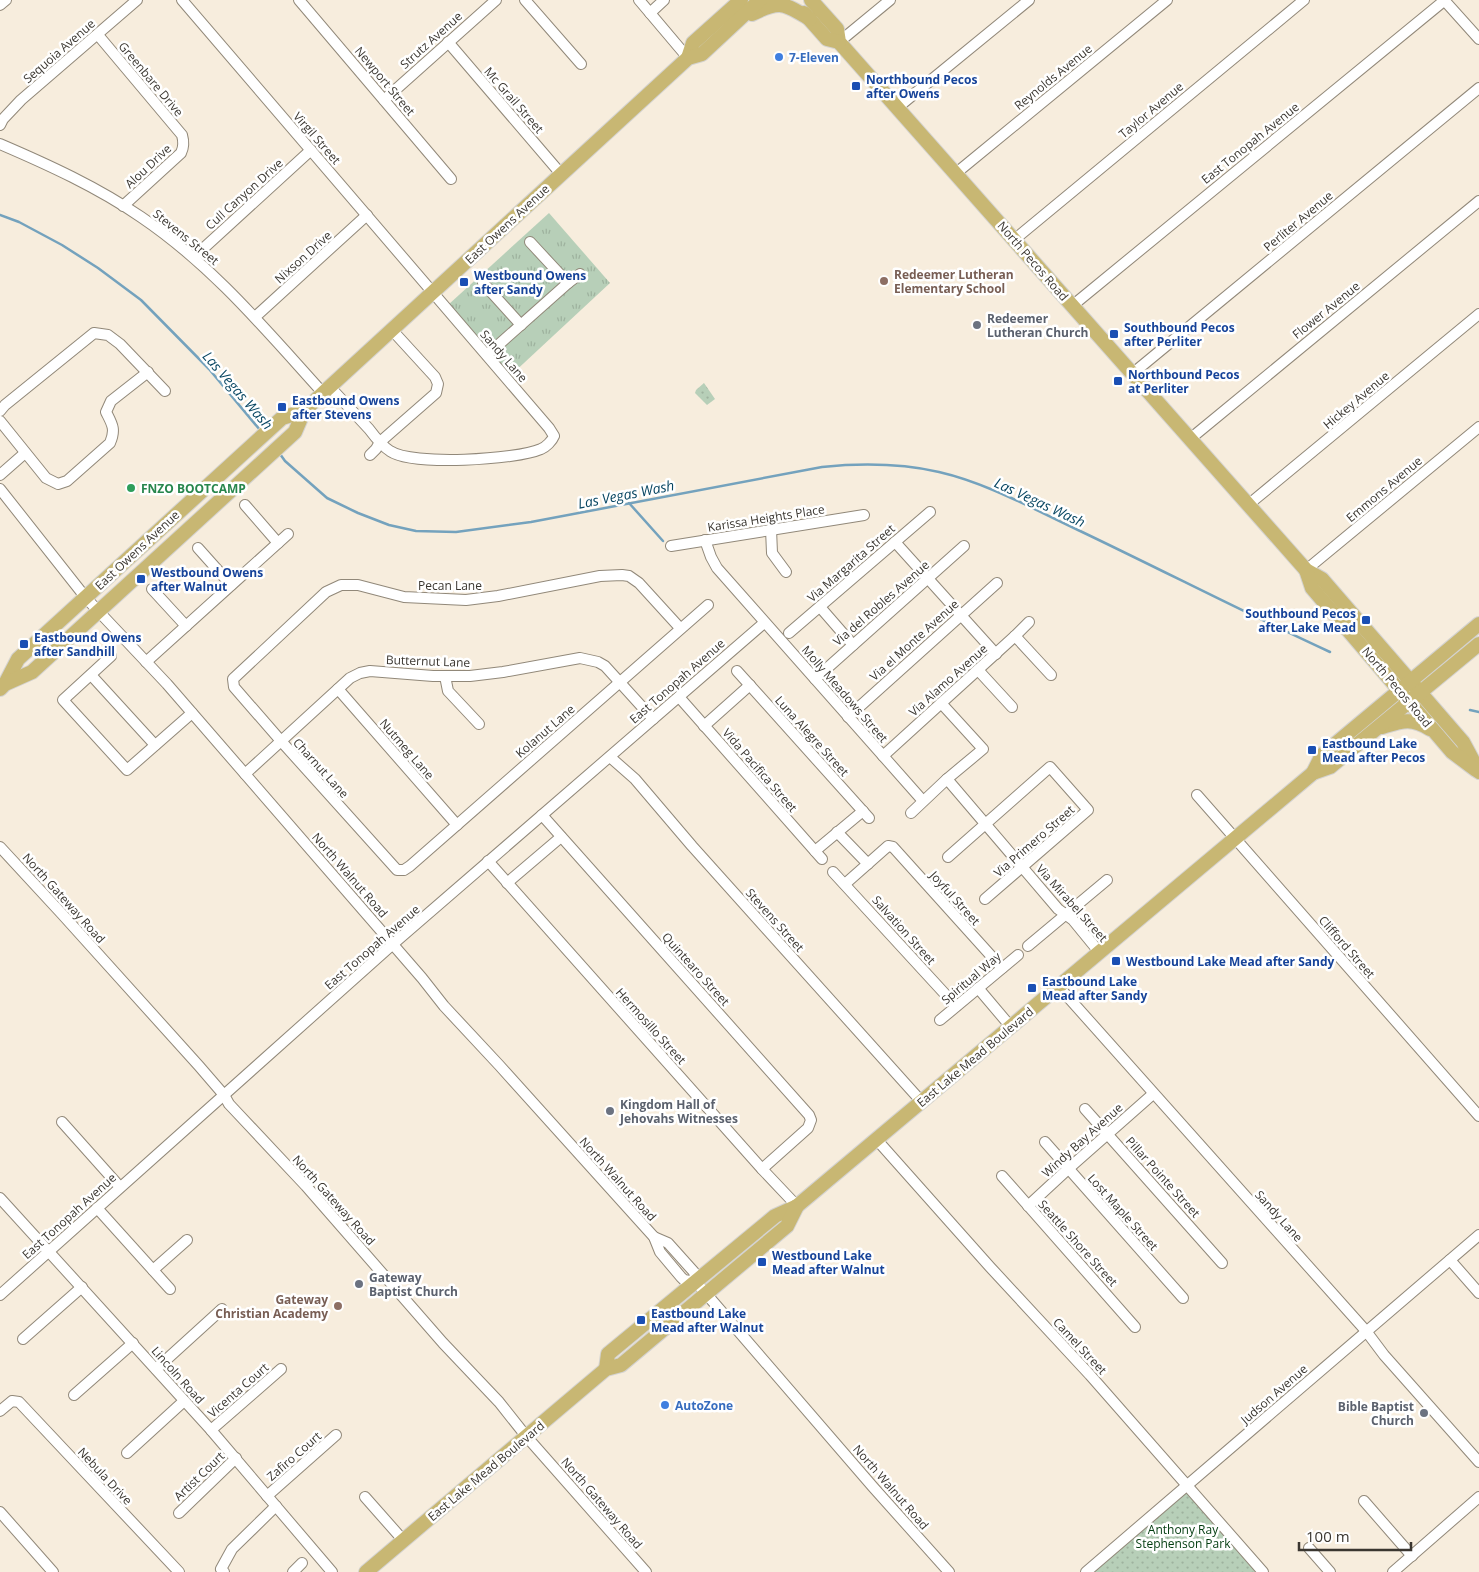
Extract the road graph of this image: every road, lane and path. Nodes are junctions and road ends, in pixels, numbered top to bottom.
1 (6, 0) edge
2 (137, 0) edge
3 (182, 0) edge
4 (299, 0) edge
5 (496, 0) edge
6 (525, 0) edge
7 (639, 0) edge
8 (664, 0) edge
9 (740, 0) edge
10 (760, 0) edge
11 (793, 0) edge
12 (811, 0) edge
13 (890, 0) edge
14 (1029, 0) edge
15 (1167, 0) edge
16 (1304, 0) edge
17 (1445, 0) edge
18 (0, 5) edge
19 (650, 13) junction
20 (810, 19) junction
21 (737, 21) junction
22 (98, 35) junction
23 (1479, 39) edge
24 (448, 42) junction
25 (839, 42) junction
26 (688, 58) junction
27 (581, 64) dead end
28 (1479, 88) edge
29 (384, 100) junction
30 (897, 108) junction
31 (0, 125) edge
32 (184, 140) joint
33 (0, 144) edge
34 (311, 150) junction
35 (561, 174) junction
36 (955, 174) junction
37 (452, 179) dead end
38 (1479, 201) edge
39 (124, 206) junction
40 (367, 215) junction
41 (1014, 240) junction
42 (530, 242) dead end
43 (194, 257) junction
44 (580, 274) dead end
45 (568, 283) junction
46 (482, 284) dead end
47 (433, 292) junction
48 (1072, 306) junction
49 (1479, 314) edge
50 (255, 317) junction
51 (521, 325) junction
52 (392, 330) junction
53 (487, 356) junction
54 (148, 372) junction
55 (1132, 374) junction
56 (327, 390) junction
57 (165, 391) dead end
58 (0, 411) edge
59 (304, 411) junction
60 (0, 421) edge
61 (1479, 427) edge
62 (554, 436) joint
63 (1190, 439) junction
64 (380, 442) junction
65 (25, 453) junction
66 (370, 454) dead end
67 (0, 475) edge
68 (0, 489) edge
69 (245, 505) dead end
70 (1248, 505) junction
71 (930, 512) dead end
72 (864, 515) dead end
73 (771, 529) junction
74 (288, 534) dead end
75 (705, 540) junction
76 (278, 542) junction
77 (895, 542) junction
78 (671, 546) dead end
79 (964, 546) dead end
80 (198, 548) dead end
81 (1306, 570) junction
82 (786, 572) dead end
83 (928, 578) junction
84 (997, 583) dead end
85 (231, 585) junction
86 (152, 589) dead end
87 (86, 598) junction
88 (708, 605) dead end
89 (820, 607) junction
90 (99, 612) junction
91 (961, 615) junction
92 (1029, 622) dead end
93 (764, 623) junction
94 (1479, 624) edge
95 (186, 626) junction
96 (680, 628) junction
97 (789, 633) dead end
98 (1015, 636) junction
99 (1479, 644) edge
100 (853, 645) junction
101 (996, 654) junction
102 (111, 656) dead end
103 (146, 662) junction
104 (737, 670) dead end
105 (978, 670) junction
106 (91, 675) junction
107 (1051, 675) dead end
108 (445, 676) junction
109 (232, 679) joint
110 (815, 679) junction
111 (1411, 681) junction
112 (620, 682) junction
113 (2, 684) edge
114 (750, 685) junction
115 (338, 689) junction
116 (1400, 690) junction
117 (1420, 692) junction
118 (679, 697) junction
119 (1409, 702) junction
120 (941, 703) junction
121 (1012, 707) dead end
122 (192, 713) junction
123 (848, 717) junction
124 (653, 719) junction
125 (479, 724) dead end
126 (704, 726) junction
127 (1376, 729) junction
128 (1435, 732) junction
129 (281, 741) junction
130 (155, 745) junction
131 (883, 756) junction
132 (610, 757) junction
133 (1479, 772) edge
134 (1313, 773) junction
135 (245, 774) junction
136 (947, 779) junction
137 (1197, 795) dead end
138 (923, 801) junction
139 (911, 814) dead end
140 (542, 815) junction
141 (985, 824) junction
142 (457, 825) junction
143 (837, 832) junction
144 (561, 837) junction
145 (1236, 838) junction
146 (0, 847) edge
147 (815, 851) junction
148 (948, 857) dead end
149 (822, 859) dead end
150 (488, 862) junction
151 (868, 864) junction
152 (1023, 867) junction
153 (397, 870) joint
154 (833, 872) dead end
155 (1107, 880) dead end
156 (507, 883) junction
157 (846, 884) junction
158 (985, 899) dead end
159 (1066, 914) junction
160 (393, 944) junction
161 (1028, 946) dead end
162 (1100, 953) junction
163 (1018, 955) dead end
164 (1002, 968) junction
165 (1059, 987) junction
166 (978, 988) junction
167 (956, 1006) junction
168 (940, 1020) dead end
169 (1011, 1027) junction
170 (1153, 1094) junction
171 (224, 1095) junction
172 (921, 1101) junction
173 (1085, 1109) dead end
174 (1479, 1116) edge
175 (62, 1122) dead end
176 (1108, 1134) junction
177 (877, 1140) junction
178 (1045, 1142) dead end
179 (762, 1169) junction
180 (1068, 1169) junction
181 (1002, 1176) dead end
182 (120, 1187) junction
183 (0, 1198) edge
184 (798, 1206) junction
185 (1028, 1206) junction
186 (97, 1208) junction
187 (1479, 1235) edge
188 (188, 1240) dead end
189 (50, 1251) junction
190 (1450, 1260) junction
191 (1222, 1263) dead end
192 (153, 1270) junction
193 (696, 1282) junction
194 (82, 1287) junction
195 (170, 1289) dead end
196 (1479, 1293) edge
197 (707, 1294) junction
198 (0, 1295) edge
199 (1183, 1298) dead end
200 (222, 1309) dead end
201 (1135, 1327) dead end
202 (1366, 1331) junction
203 (23, 1339) dead end
204 (133, 1344) junction
205 (156, 1369) junction
206 (281, 1369) dead end
207 (606, 1369) junction
208 (74, 1395) dead end
209 (184, 1401) junction
210 (0, 1411) edge
211 (211, 1430) junction
212 (336, 1436) dead end
213 (526, 1436) junction
214 (127, 1453) dead end
215 (236, 1458) junction
216 (1479, 1462) edge
217 (1187, 1485) junction
218 (267, 1496) junction
219 (365, 1497) dead end
220 (1479, 1497) edge
221 (1364, 1501) dead end
222 (276, 1506) junction
223 (0, 1512) edge
224 (179, 1512) dead end
225 (403, 1540) junction
226 (1309, 1548) dead end
227 (1412, 1556) junction
228 (302, 1563) dead end
229 (223, 1570) edge
230 (53, 1572) edge
231 (179, 1572) edge
232 (293, 1572) edge
233 (332, 1572) edge
234 (366, 1572) edge
235 (646, 1572) edge
236 (949, 1572) edge
237 (1086, 1572) edge
238 (1262, 1572) edge
239 (1330, 1572) edge
240 (1393, 1572) edge

1 - 18 street
2 - 22 street, Sequoia Avenue
3 - 34 street, Virgil Street
4 - 29 street, Newport Street
5 - 24 street, Strutz Avenue
6 - 27 street
7 - 19 street
8 - 19 street
9 - 26 main road, East Owens Avenue
10 - 21 main road, East Owens Avenue
11 - 20 main road, North Pecos Road
12 - 25 main road, North Pecos Road
13 - 25 street
14 - 30 street
15 - 36 street, Reynolds Avenue
16 - 41 street, Taylor Avenue
17 - 23 street
17 - 48 street, East Tonopah Avenue
19 - 26 street
20 - 21 main road
20 - 25 main road, North Pecos Road
21 - 26 main road, East Owens Avenue
22 - 31 street, Sequoia Avenue
22 - 32 street, Greenbare Drive
24 - 29 street, Strutz Avenue
24 - 35 street, Mc Grail Street
25 - 30 main road, North Pecos Road
26 - 35 main road, East Owens Avenue
28 - 55 street, Perliter Avenue
29 - 37 street, Newport Street
30 - 36 main road, North Pecos Road
32 - 39 street, Alou Drive
33 - 39 street, Stevens Street
34 - 40 street, Virgil Street
34 - 43 street, Cull Canyon Drive
35 - 47 main road, East Owens Avenue
36 - 41 main road, North Pecos Road
38 - 63 street, Flower Avenue
39 - 43 street, Stevens Street
40 - 47 street, Virgil Street
40 - 50 street, Nixson Drive
41 - 48 main road, North Pecos Road
42 - 45 street
43 - 50 street, Stevens Street
44 - 45 street
45 - 51 street
46 - 51 street
47 - 52 main road, East Owens Avenue
47 - 53 street, Sandy Lane
48 - 55 main road, North Pecos Road
49 - 70 street, Hickey Avenue
50 - 56 street, Stevens Street
51 - 53 street
52 - 56 main road, East Owens Avenue
52 - 64 street
53 - 62 street, Sandy Lane
54 - 57 street
54 - 58 street
54 - 65 street
55 - 63 main road, North Pecos Road
56 - 59 main road, East Owens Avenue
56 - 64 street, Stevens Street
59 - 87 main road, East Owens Avenue
59 - 90 main road, East Owens Avenue
60 - 65 street
61 - 81 street, Emmons Avenue
62 - 64 street, Stevens Street
63 - 70 main road, North Pecos Road
64 - 66 street
65 - 67 street
68 - 87 street, North Walnut Road
69 - 76 street
70 - 81 main road, North Pecos Road
71 - 77 street, Via Margarita Street
72 - 73 street, Karissa Heights Place
73 - 75 street, Karissa Heights Place
73 - 82 street
74 - 76 street
75 - 78 street, Karissa Heights Place
75 - 93 street, Molly Meadows Street
76 - 85 street
77 - 83 street
77 - 89 street, Via Margarita Street
79 - 83 street, Via del Robles Avenue
80 - 85 street
81 - 111 main road, North Pecos Road
81 - 116 main road, North Pecos Road
83 - 91 street
83 - 100 street, Via del Robles Avenue
84 - 91 street, Via el Monte Avenue
85 - 95 street
86 - 95 street
87 - 90 street, North Walnut Road
87 - 113 main road, East Owens Avenue
88 - 96 street, Kolanut Lane
89 - 97 street, Via Margarita Street
89 - 100 street
90 - 103 street, North Walnut Road
90 - 113 main road, East Owens Avenue
91 - 101 street
91 - 123 street, Via el Monte Avenue
92 - 98 street, Via Alamo Avenue
93 - 110 street, Molly Meadows Street
93 - 118 street, East Tonopah Avenue
94 - 111 main road, East Lake Mead Boulevard
95 - 103 street
96 - 109 street, Pecan Lane
96 - 112 street, Kolanut Lane
98 - 101 street, Via Alamo Avenue
98 - 107 street
99 - 117 main road, East Lake Mead Boulevard
100 - 110 street, Via del Robles Avenue
101 - 105 street, Via Alamo Avenue
102 - 106 street
103 - 122 street, North Walnut Road
104 - 114 street, Luna Alegre Street
105 - 120 street, Via Alamo Avenue
105 - 121 street
106 - 130 street
106 - 130 street
108 - 112 street, Butternut Lane
108 - 115 street, Butternut Lane
108 - 125 street
109 - 129 street, Charnut Lane
110 - 123 street, Molly Meadows Street
111 - 116 main road, East Lake Mead Boulevard
111 - 117 main road, North Pecos Road
112 - 124 street, Butternut Lane
112 - 142 street, Kolanut Lane
114 - 126 street
114 - 143 street, Luna Alegre Street
115 - 129 street, Butternut Lane
115 - 142 street, Nutmeg Lane
116 - 119 main road, North Pecos Road
116 - 134 main road, East Lake Mead Boulevard
117 - 119 main road, East Lake Mead Boulevard
117 - 133 main road, North Pecos Road
118 - 124 street, East Tonopah Avenue
118 - 126 street, Vida Pacifica Street
119 - 127 main road, East Lake Mead Boulevard
119 - 128 main road, North Pecos Road
120 - 131 street, Via Alamo Avenue
120 - 136 street
122 - 130 street
122 - 135 street, North Walnut Road
123 - 131 street, Molly Meadows Street
124 - 132 street, East Tonopah Avenue
126 - 147 street, Vida Pacifica Street
127 - 128 main road
127 - 134 main road, East Lake Mead Boulevard
128 - 133 main road, North Pecos Road
129 - 135 street, Butternut Lane
129 - 153 street, Charnut Lane
131 - 138 street, Molly Meadows Street
132 - 140 street, East Tonopah Avenue
132 - 172 street, Stevens Street
134 - 145 main road, East Lake Mead Boulevard
135 - 160 street, North Walnut Road
136 - 138 street
136 - 141 street, Via Mirabel Street
137 - 145 street, Clifford Street
138 - 139 street
140 - 144 street, Quintearo Street
140 - 150 street, East Tonopah Avenue
141 - 148 street, Via Primero Street
141 - 152 street, Via Mirabel Street
141 - 152 street, Via Primero Street
142 - 153 street, Kolanut Lane
143 - 147 street
143 - 151 street
144 - 156 street
144 - 179 street, Quintearo Street
145 - 162 main road, East Lake Mead Boulevard
145 - 174 street, Clifford Street
146 - 171 street, North Gateway Road
147 - 149 street, Vida Pacifica Street
150 - 156 street, Hermosillo Street
150 - 160 street, East Tonopah Avenue
151 - 157 street
151 - 164 street, Joyful Street
152 - 158 street, Via Primero Street
152 - 159 street, Via Mirabel Street
154 - 157 street, Salvation Street
155 - 159 street
156 - 179 street, Hermosillo Street
157 - 167 street, Salvation Street
159 - 161 street
159 - 162 street, Via Mirabel Street
160 - 171 street, East Tonopah Avenue
160 - 193 street, North Walnut Road
162 - 165 main road, East Lake Mead Boulevard
163 - 164 street, Spiritual Way
164 - 166 street, Spiritual Way
165 - 169 main road, East Lake Mead Boulevard
165 - 170 street, Sandy Lane
166 - 167 street, Spiritual Way
166 - 169 street
167 - 168 street, Spiritual Way
169 - 172 main road, East Lake Mead Boulevard
170 - 176 street, Windy Bay Avenue
170 - 202 street, Sandy Lane
171 - 182 street, East Tonopah Avenue
171 - 213 street, North Gateway Road
172 - 177 main road, East Lake Mead Boulevard
173 - 176 street, Pillar Pointe Street
175 - 182 street
176 - 180 street, Windy Bay Avenue
176 - 191 street, Pillar Pointe Street
177 - 184 main road, East Lake Mead Boulevard
177 - 217 street, Camel Street
178 - 180 street, Lost Maple Street
179 - 184 street, Hermosillo Street
180 - 185 street, Windy Bay Avenue
180 - 199 street, Lost Maple Street
181 - 185 street, Seattle Shore Street
182 - 186 street, East Tonopah Avenue
183 - 189 street, Lincoln Road
184 - 193 main road, East Lake Mead Boulevard
184 - 197 main road, East Lake Mead Boulevard
185 - 201 street, Seattle Shore Street
186 - 189 street, East Tonopah Avenue
186 - 192 street
187 - 190 street, Judson Avenue
188 - 192 street
189 - 194 street, Lincoln Road
189 - 198 street, East Tonopah Avenue
190 - 196 street
190 - 202 street, Judson Avenue
192 - 195 street
193 - 197 street, North Walnut Road
193 - 207 main road, East Lake Mead Boulevard
194 - 203 street
194 - 204 street, Lincoln Road
197 - 207 main road, East Lake Mead Boulevard
197 - 236 street, North Walnut Road
200 - 205 street
202 - 216 street, Sandy Lane
202 - 217 street, Judson Avenue
204 - 205 street, Lincoln Road
204 - 208 street
205 - 209 street, Lincoln Road
206 - 211 street, Vicenta Court
207 - 213 main road, East Lake Mead Boulevard
209 - 211 street, Lincoln Road
209 - 214 street
210 - 231 street, Nebula Drive
211 - 215 street, Lincoln Road
212 - 218 street, Zafiro Court
213 - 225 main road, East Lake Mead Boulevard
213 - 235 street, North Gateway Road
215 - 218 street, Lincoln Road
215 - 224 street, Artist Court
217 - 237 street, Judson Avenue
217 - 238 street, Camel Street
218 - 222 street, Lincoln Road
219 - 225 street
220 - 227 street
221 - 227 street
222 - 229 street
222 - 233 street, Lincoln Road
223 - 230 street
225 - 234 main road, East Lake Mead Boulevard
226 - 239 street
227 - 240 street
228 - 232 street

